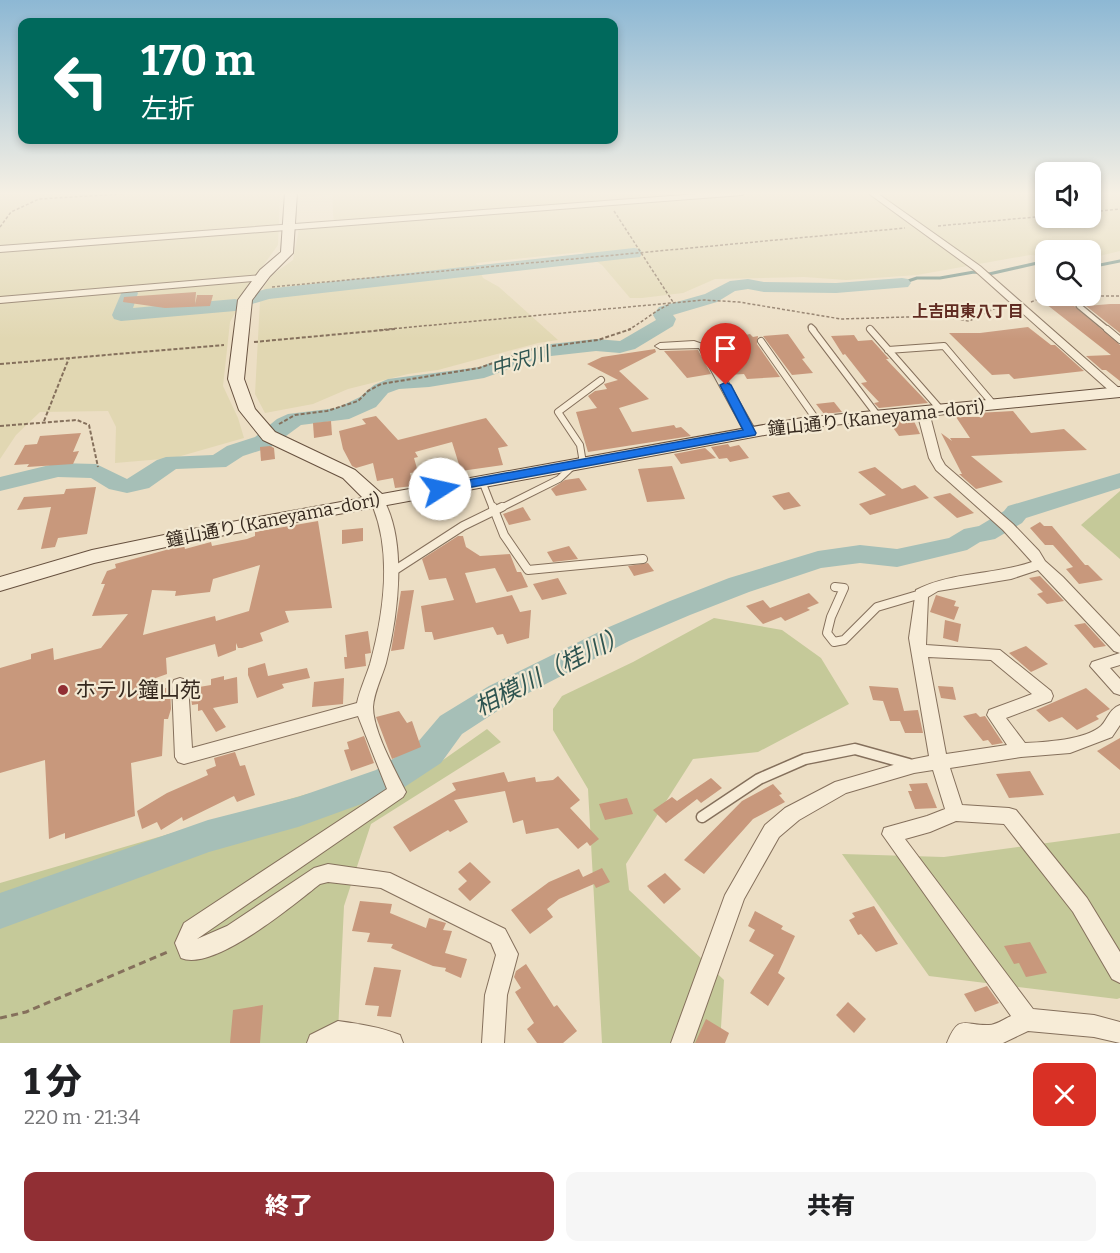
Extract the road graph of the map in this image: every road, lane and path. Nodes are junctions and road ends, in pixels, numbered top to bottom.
1 (96, 242) edge
2 (288, 242) edge
3 (634, 242) edge
4 (749, 242) edge
5 (940, 242) edge
6 (0, 249) edge
7 (640, 251) junction
8 (258, 283) junction
9 (1120, 296) edge
10 (0, 300) edge
11 (672, 302) junction
12 (1019, 303) junction
13 (1079, 306) dead end
14 (811, 327) dead end
15 (870, 329) dead end
16 (1120, 340) edge
17 (761, 341) dead end
18 (240, 343) junction
19 (660, 346) dead end
20 (888, 350) junction
21 (69, 358) junction
22 (0, 364) edge
23 (601, 380) dead end
24 (1119, 393) edge
25 (994, 405) junction
26 (932, 411) junction
27 (878, 416) junction
28 (44, 421) junction
29 (818, 422) junction
30 (0, 426) edge
31 (266, 433) junction
32 (750, 433) junction
33 (579, 464) junction
34 (98, 466) dead end
35 (482, 481) junction
36 (377, 500) junction
37 (494, 512) junction
38 (643, 559) dead end
39 (1040, 564) junction
40 (391, 572) junction
41 (0, 584) edge
42 (835, 587) dead end
43 (921, 594) junction
44 (1120, 647) edge
45 (919, 650) junction
46 (1120, 659) edge
47 (180, 684) dead end
48 (1120, 689) edge
49 (364, 708) junction
50 (1120, 712) edge
51 (1021, 750) junction
52 (939, 761) junction
53 (914, 765) junction
54 (955, 813) junction
55 (702, 817) dead end
56 (185, 943) junction
57 (1120, 972) edge
58 (0, 1018) edge
59 (1027, 1020) junction
60 (1120, 1033) edge
61 (318, 1043) edge
62 (392, 1043) edge
63 (493, 1043) edge
64 (682, 1043) edge
65 (958, 1043) edge

1 - 6 street
2 - 8 street
3 - 7 path
4 - 7 path
5 - 12 street
7 - 8 path
7 - 11 path
8 - 10 street
8 - 18 street
9 - 12 path
11 - 12 path
11 - 18 path
11 - 31 path
12 - 24 street
13 - 16 lane
14 - 27 lane
15 - 20 lane
17 - 29 lane
18 - 21 path
18 - 31 street
19 - 32 street
20 - 25 lane
20 - 26 lane
21 - 22 path
21 - 28 path
23 - 33 lane
24 - 25 street, 鐘山通り (Kaneyama-dori)
25 - 26 street, 鐘山通り (Kaneyama-dori)
26 - 27 street, 鐘山通り (Kaneyama-dori)
26 - 39 street
27 - 29 street, 鐘山通り (Kaneyama-dori)
28 - 30 path
28 - 34 path
29 - 32 street, 鐘山通り (Kaneyama-dori)
31 - 36 street
32 - 33 street, 鐘山通り (Kaneyama-dori)
33 - 35 street, 鐘山通り (Kaneyama-dori)
33 - 37 lane
35 - 36 street, 鐘山通り (Kaneyama-dori)
35 - 37 lane
36 - 40 street
36 - 41 street, 鐘山通り (Kaneyama-dori)
37 - 38 lane
37 - 40 lane
39 - 43 street
39 - 44 street
40 - 49 street
42 - 43 lane
43 - 45 street
45 - 51 street
45 - 52 street
46 - 48 street
47 - 49 street
49 - 56 street
50 - 51 street
51 - 52 street
52 - 53 street
52 - 54 street
53 - 55 lane
53 - 64 street
54 - 57 street
54 - 59 street
56 - 58 path
56 - 63 street
59 - 60 street
59 - 65 street
61 - 62 street

